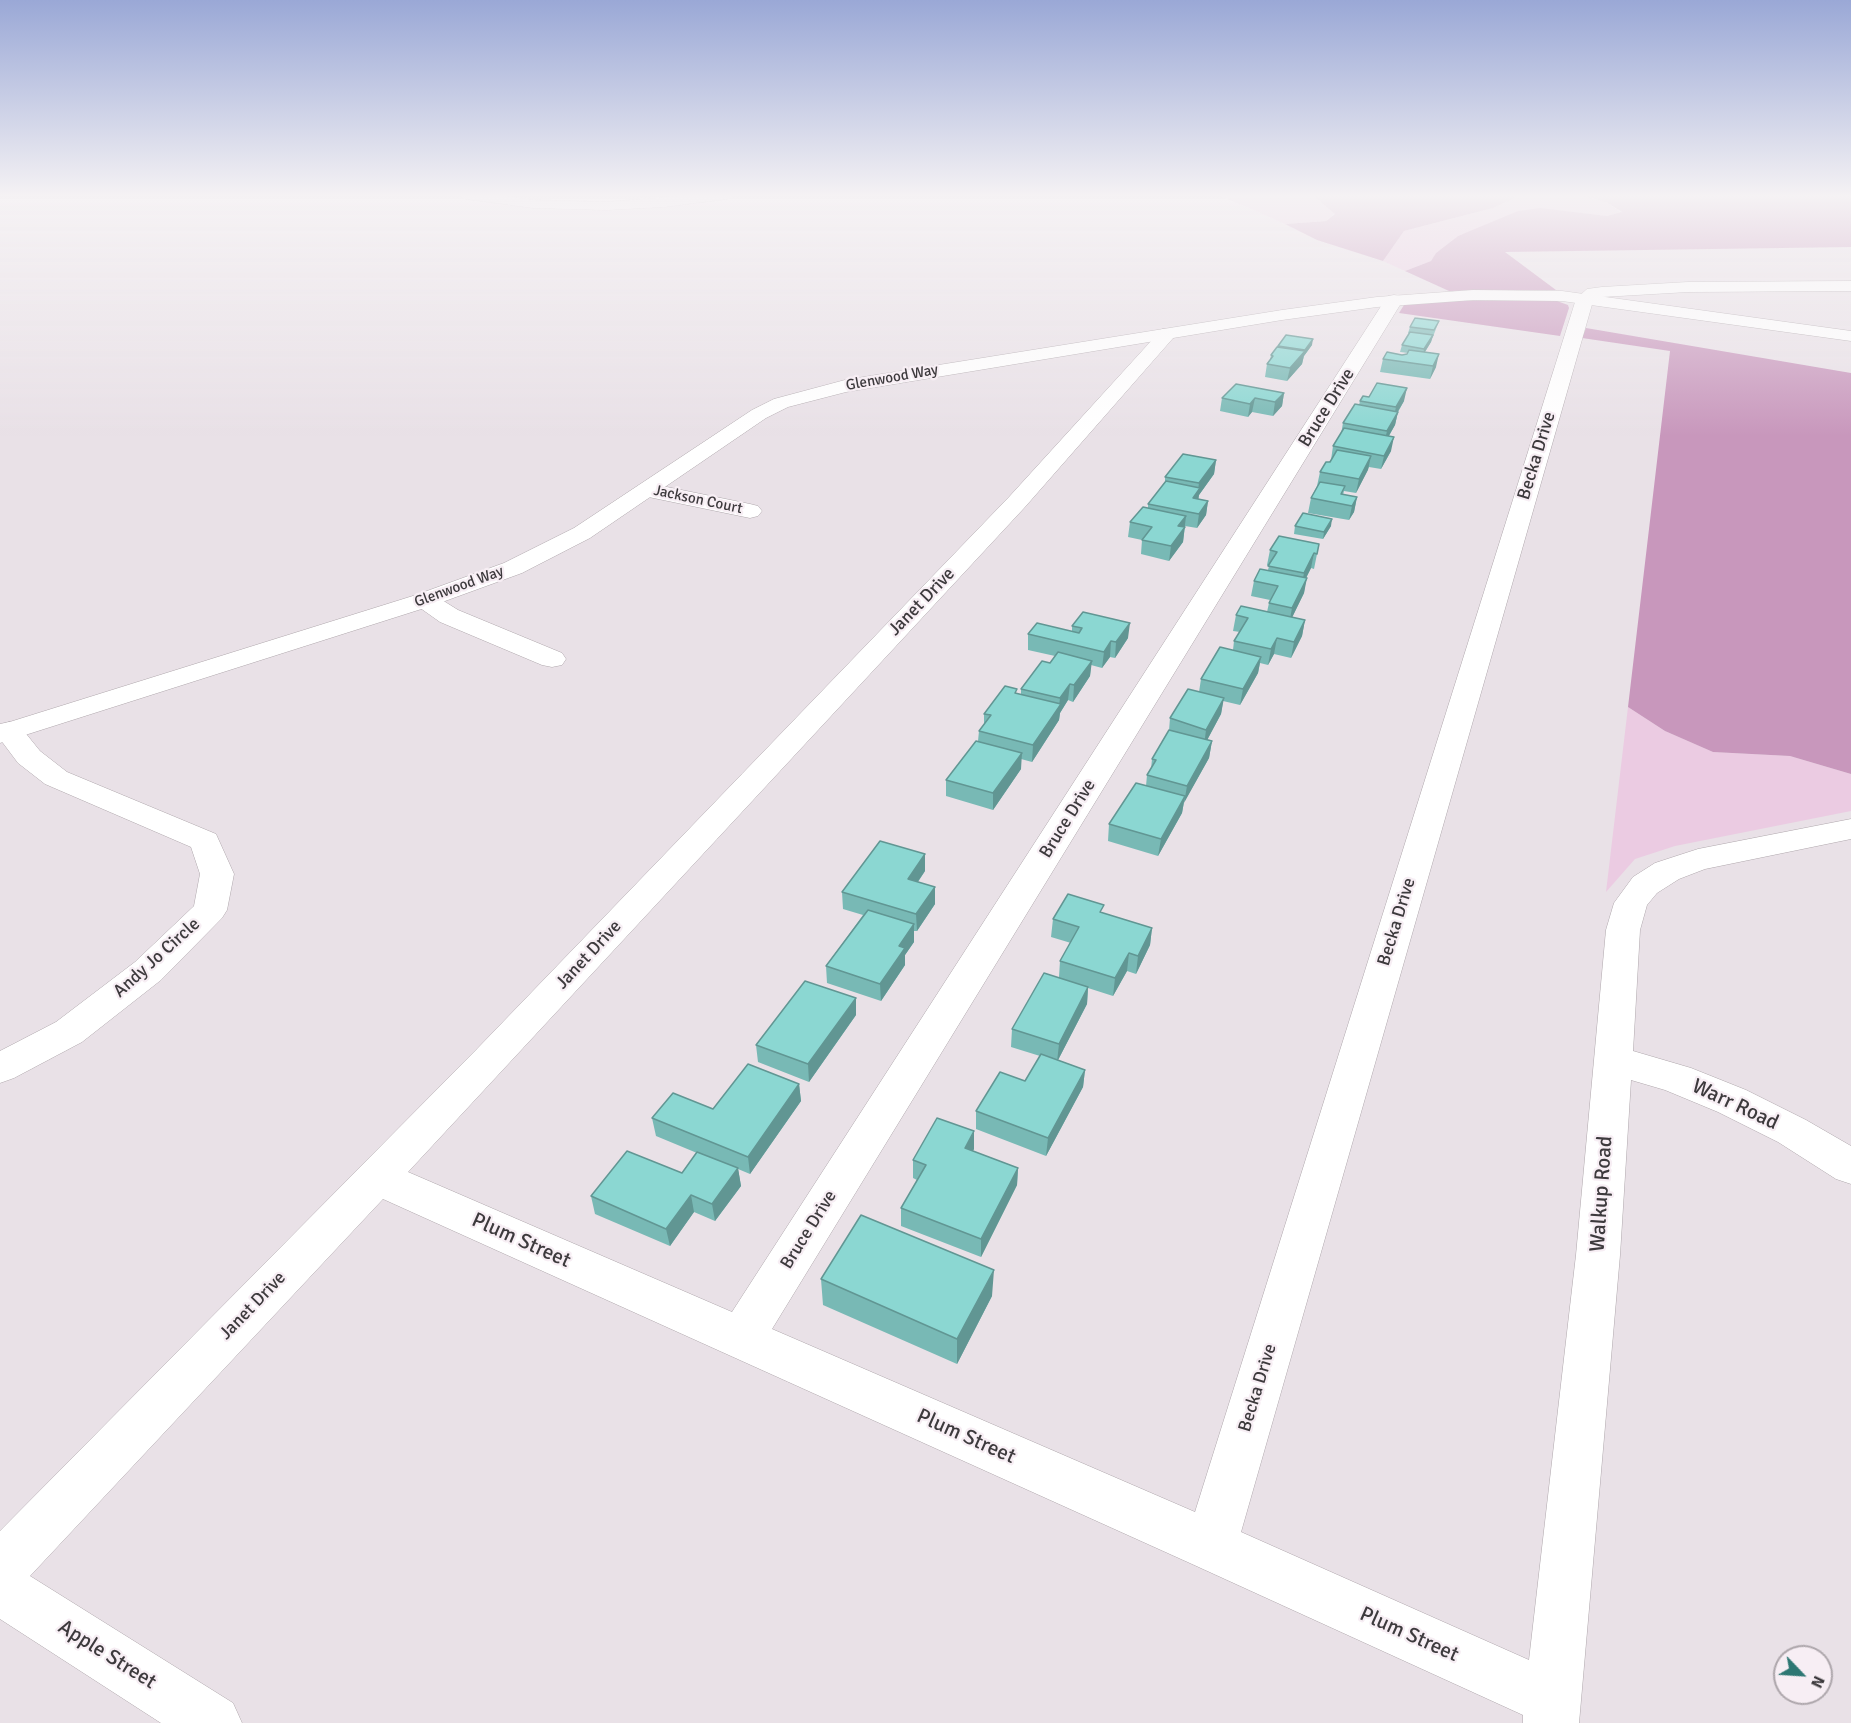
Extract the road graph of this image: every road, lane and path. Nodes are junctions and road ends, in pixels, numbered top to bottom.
1 (1851, 286) edge
2 (1585, 299) junction
3 (1394, 300) junction
4 (1168, 333) junction
5 (1851, 336) edge
6 (647, 490) junction
7 (750, 511) dead end
8 (425, 600) junction
9 (552, 659) dead end
10 (5, 732) edge
11 (1851, 829) edge
12 (1613, 1060) junction
13 (0, 1068) edge
14 (1851, 1167) edge
15 (377, 1177) junction
16 (741, 1338) junction
17 (1211, 1545) junction
18 (0, 1569) edge
19 (0, 1588) edge
20 (1552, 1712) edge
21 (213, 1723) edge

1 - 2 street
2 - 3 street, Glenwood Way
2 - 5 street, Glenwood Way
2 - 17 street, Becka Drive
3 - 4 street, Glenwood Way
3 - 16 street, Bruce Drive
4 - 6 street, Glenwood Way
4 - 15 street, Janet Drive
6 - 7 street, Jackson Court
6 - 8 street, Glenwood Way
8 - 9 street
8 - 10 street, Glenwood Way
10 - 13 street, Andy Jo Circle
11 - 12 street, Walkup Road
12 - 14 street, Warr Road
12 - 20 street, Walkup Road
15 - 16 street, Plum Street
15 - 18 street, Janet Drive
16 - 17 street, Plum Street
17 - 20 street, Plum Street
19 - 21 street, Apple Street

